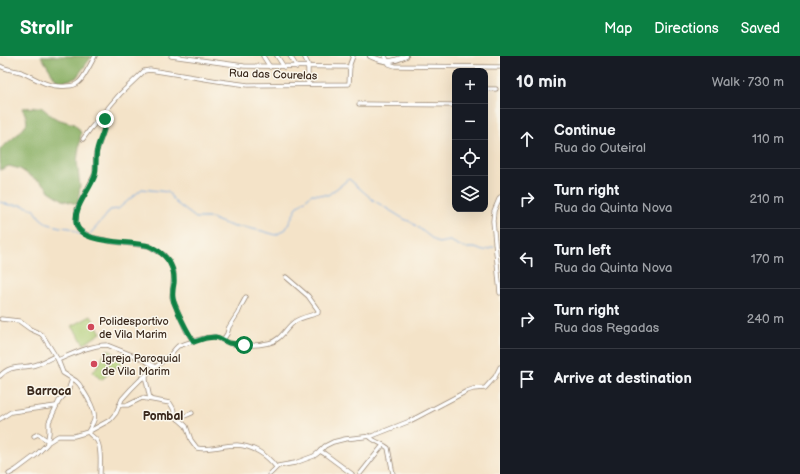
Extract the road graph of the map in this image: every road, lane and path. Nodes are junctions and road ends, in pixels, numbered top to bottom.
1 (95, 56) edge
2 (171, 56) edge
3 (263, 56) edge
4 (277, 56) edge
5 (290, 56) edge
6 (304, 56) edge
7 (353, 56) edge
8 (370, 56) edge
9 (406, 56) edge
10 (182, 57) edge
11 (382, 57) edge
12 (392, 61) junction
13 (0, 66) edge
14 (500, 66) edge
15 (270, 67) junction
16 (284, 67) junction
17 (297, 67) junction
18 (308, 67) junction
19 (350, 67) junction
20 (452, 68) edge
21 (486, 68) edge
22 (308, 84) junction
23 (488, 89) edge
24 (496, 89) dead end
25 (359, 104) dead end
26 (452, 105) edge
27 (106, 112) junction
28 (83, 139) dead end
29 (500, 196) edge
30 (286, 277) dead end
31 (500, 293) edge
32 (246, 298) dead end
33 (2, 319) dead end
34 (223, 340) junction
35 (194, 342) junction
36 (56, 358) junction
37 (156, 367) junction
38 (500, 367) edge
39 (146, 375) junction
40 (0, 376) edge
41 (72, 378) junction
42 (150, 400) junction
43 (119, 405) junction
44 (56, 406) junction
45 (192, 413) dead end
46 (0, 419) edge
47 (178, 419) junction
48 (88, 432) junction
49 (34, 436) dead end
50 (369, 436) junction
51 (48, 442) junction
52 (383, 445) junction
53 (320, 451) junction
54 (276, 468) junction
55 (8, 474) edge
56 (100, 474) edge
57 (270, 474) edge
58 (352, 474) edge
59 (360, 474) edge
60 (393, 474) edge

1 - 13 street
2 - 10 street
3 - 15 street
4 - 16 street
5 - 17 street
6 - 18 street
7 - 19 street
8 - 11 street
9 - 12 street
10 - 15 street
11 - 12 street
12 - 20 street
14 - 21 street
15 - 16 street
16 - 17 street
17 - 18 street
18 - 19 street
18 - 22 street
19 - 22 street, Rua das Courelas
22 - 27 street, Rua das Courelas
23 - 24 street
25 - 26 street
27 - 28 street
27 - 35 street
29 - 31 street
30 - 34 street
32 - 34 street
33 - 36 street
34 - 35 street
35 - 37 street
36 - 37 street
36 - 40 street
36 - 41 street
37 - 39 street
38 - 50 street
39 - 42 street
39 - 43 street
41 - 44 street
41 - 48 street
42 - 43 street
42 - 47 street
43 - 48 street
44 - 46 street
44 - 51 street
45 - 47 street
47 - 54 street
48 - 51 street
48 - 56 street
49 - 51 street
50 - 52 street
50 - 53 street
51 - 55 street
52 - 59 street
52 - 60 street
53 - 54 street
53 - 58 street
54 - 57 street

